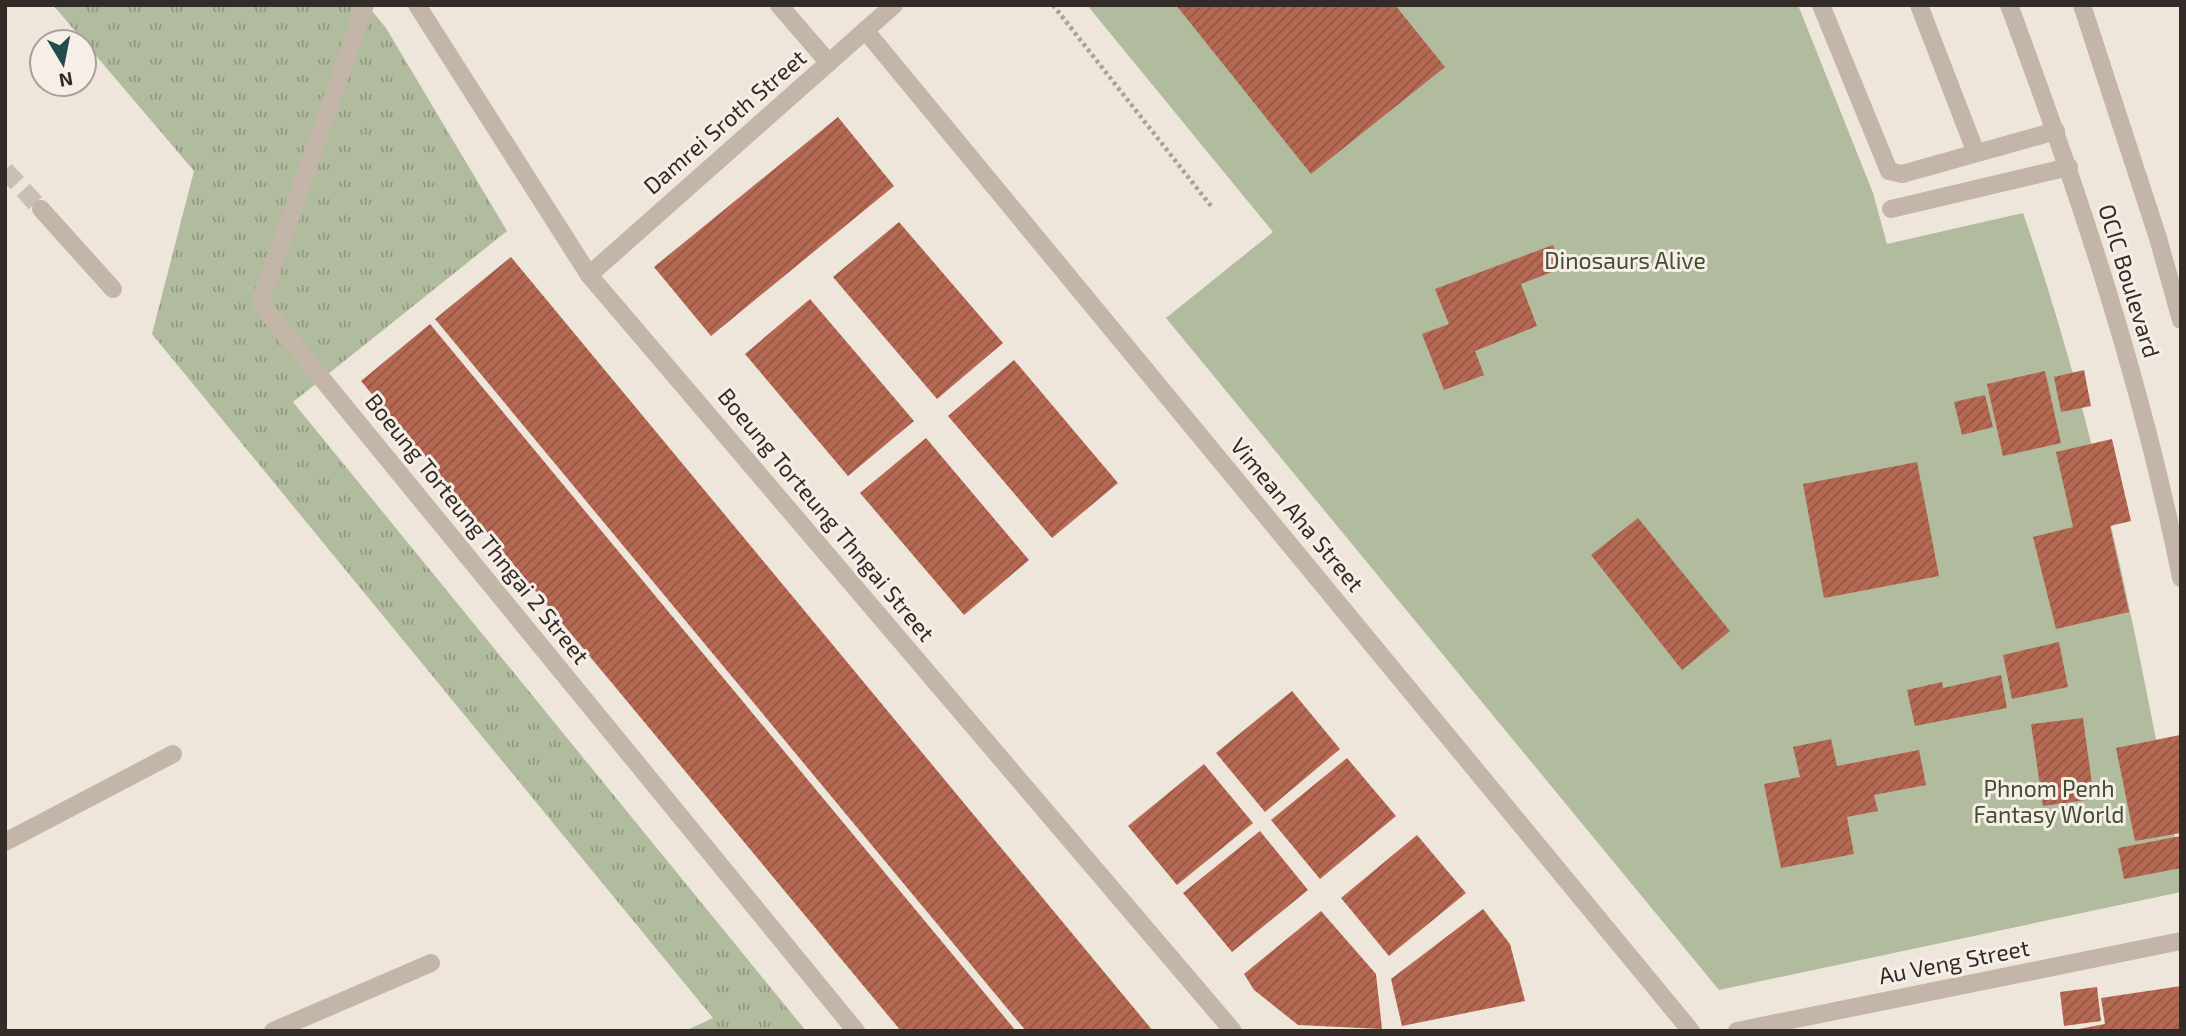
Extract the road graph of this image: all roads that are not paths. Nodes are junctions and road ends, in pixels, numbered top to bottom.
1 (365, 5) edge
2 (417, 5) edge
3 (779, 5) edge
4 (894, 5) edge
5 (1821, 5) edge
6 (1919, 5) edge
7 (2009, 5) edge
8 (2082, 5) edge
9 (865, 30) junction
10 (828, 63) junction
11 (2056, 131) junction
12 (1976, 153) junction
13 (2069, 167) junction
14 (41, 209) tunnel mouth
15 (1891, 209) dead end
16 (589, 275) junction
17 (113, 289) dead end
18 (2181, 320) edge
19 (2181, 578) edge
20 (173, 754) dead end
21 (5, 842) edge
22 (2181, 941) edge
23 (431, 963) dead end
24 (273, 1031) edge
25 (856, 1031) edge
26 (1233, 1031) edge
27 (1691, 1031) edge
28 (1737, 1031) edge

1 - 25 street, Boeung Torteung Thngai 2 Street
2 - 16 street, Boeung Torteung Thngai Street
3 - 10 street
4 - 9 street, Damrei Sroth Street
5 - 12 street
6 - 12 street
7 - 11 street, OCIC Boulevard
8 - 18 street, OCIC Boulevard
9 - 10 street, Damrei Sroth Street
9 - 27 street, Vimean Aha Street
10 - 16 street, Damrei Sroth Street
11 - 12 street
11 - 13 street, OCIC Boulevard
13 - 15 street
13 - 19 street, OCIC Boulevard
14 - 17 street
16 - 26 street, Boeung Torteung Thngai Street
20 - 21 street
22 - 28 street, Au Veng Street
23 - 24 street

